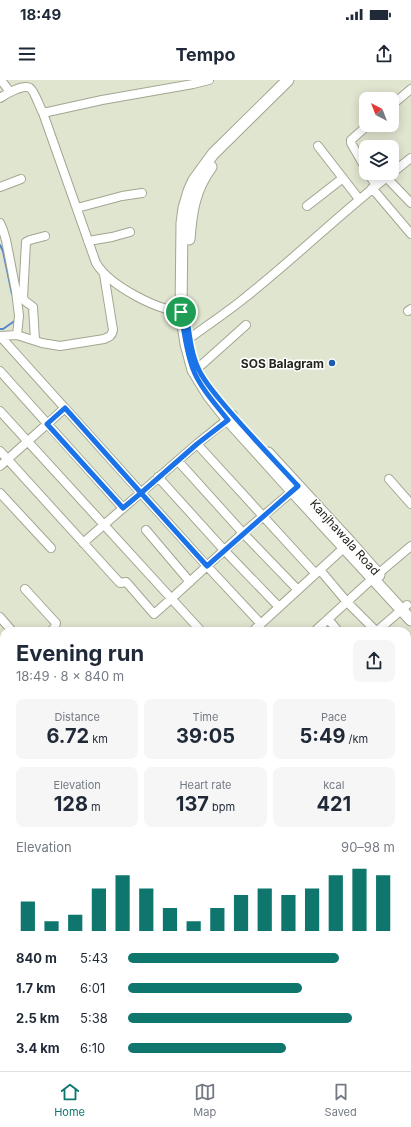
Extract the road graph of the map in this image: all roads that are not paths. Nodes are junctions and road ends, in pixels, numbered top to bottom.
1 (1, 80) edge
2 (208, 80) edge
3 (297, 80) edge
4 (180, 83) edge
5 (31, 84) edge
6 (285, 85) edge
7 (411, 90) edge
8 (10, 92) junction
9 (0, 98) edge
10 (399, 99) edge
11 (43, 113) junction
12 (360, 132) edge
13 (318, 146) dead end
14 (359, 156) edge
15 (411, 158) edge
16 (399, 167) edge
17 (343, 178) junction
18 (21, 179) dead end
19 (371, 180) edge
20 (383, 180) edge
21 (394, 180) edge
22 (0, 187) edge
23 (374, 187) junction
24 (142, 193) dead end
25 (359, 199) junction
26 (411, 203) edge
27 (307, 206) dead end
28 (77, 208) junction
29 (0, 223) edge
30 (130, 232) dead end
31 (411, 234) edge
32 (45, 236) dead end
33 (88, 241) junction
34 (104, 274) junction
35 (184, 312) junction
36 (246, 325) dead end
37 (16, 335) junction
38 (0, 336) edge
39 (188, 339) junction
40 (35, 340) junction
41 (195, 369) junction
42 (0, 371) edge
43 (65, 408) junction
44 (0, 411) edge
45 (230, 417) junction
46 (47, 424) junction
47 (28, 441) junction
48 (197, 444) junction
49 (0, 451) edge
50 (7, 459) junction
51 (178, 461) junction
52 (0, 466) edge
53 (158, 477) junction
54 (390, 479) dead end
55 (295, 489) junction
56 (0, 493) edge
57 (141, 493) junction
58 (411, 504) edge
59 (123, 508) junction
60 (263, 516) junction
61 (104, 525) junction
62 (146, 530) dead end
63 (243, 533) junction
64 (84, 543) junction
65 (347, 544) junction
66 (411, 546) edge
67 (52, 548) dead end
68 (224, 550) junction
69 (207, 566) junction
70 (317, 572) junction
71 (375, 576) junction
72 (190, 582) junction
73 (25, 589) dead end
74 (298, 590) junction
75 (171, 599) junction
76 (347, 602) junction
77 (279, 607) junction
78 (406, 608) edge
79 (0, 617) edge
80 (328, 619) junction
81 (411, 620) edge
82 (261, 624) junction
83 (9, 627) edge
84 (55, 627) edge
85 (197, 627) edge
86 (258, 627) edge
87 (319, 627) edge
88 (335, 627) edge
89 (373, 627) edge
90 (382, 627) edge

1 - 8 street
2 - 4 street
3 - 6 main road
4 - 11 street
5 - 8 street
5 - 11 street
6 - 35 main road
7 - 10 street
8 - 9 street
11 - 28 street
12 - 14 street
13 - 17 street
15 - 16 street
17 - 25 street
17 - 27 street
18 - 22 street
19 - 23 street
20 - 23 street
21 - 26 street
23 - 25 street
23 - 31 street
24 - 28 street
25 - 39 street
28 - 33 street
29 - 37 street
30 - 33 street
32 - 40 street
33 - 34 street
34 - 35 street
34 - 40 street
35 - 39 main road
36 - 41 street
37 - 38 street
37 - 40 street
38 - 43 street
39 - 41 main road
41 - 45 main road
42 - 46 street
43 - 46 street
43 - 57 street
44 - 47 street
45 - 48 street
45 - 55 main road
46 - 47 street
46 - 59 street
47 - 50 street
47 - 61 street
48 - 51 street
48 - 60 street
49 - 50 street
50 - 52 street
50 - 64 street
51 - 53 street
51 - 63 street
53 - 57 street
53 - 68 street
54 - 58 street
55 - 60 street
55 - 65 main road
56 - 67 street
57 - 59 street
57 - 69 street
59 - 61 street
60 - 63 street
60 - 70 street
61 - 64 street
61 - 75 street
62 - 72 street
63 - 68 street
63 - 74 street
64 - 75 street
65 - 70 street
65 - 71 main road
66 - 71 street
68 - 69 street
68 - 77 street
69 - 72 street
69 - 82 street
70 - 74 street
70 - 76 street
71 - 76 street
71 - 78 main road
72 - 75 street
73 - 84 street
74 - 77 street
75 - 85 street
76 - 80 street
76 - 89 street
77 - 82 street
78 - 81 main road
78 - 90 street
79 - 83 street
80 - 87 street
80 - 88 street
82 - 86 street

